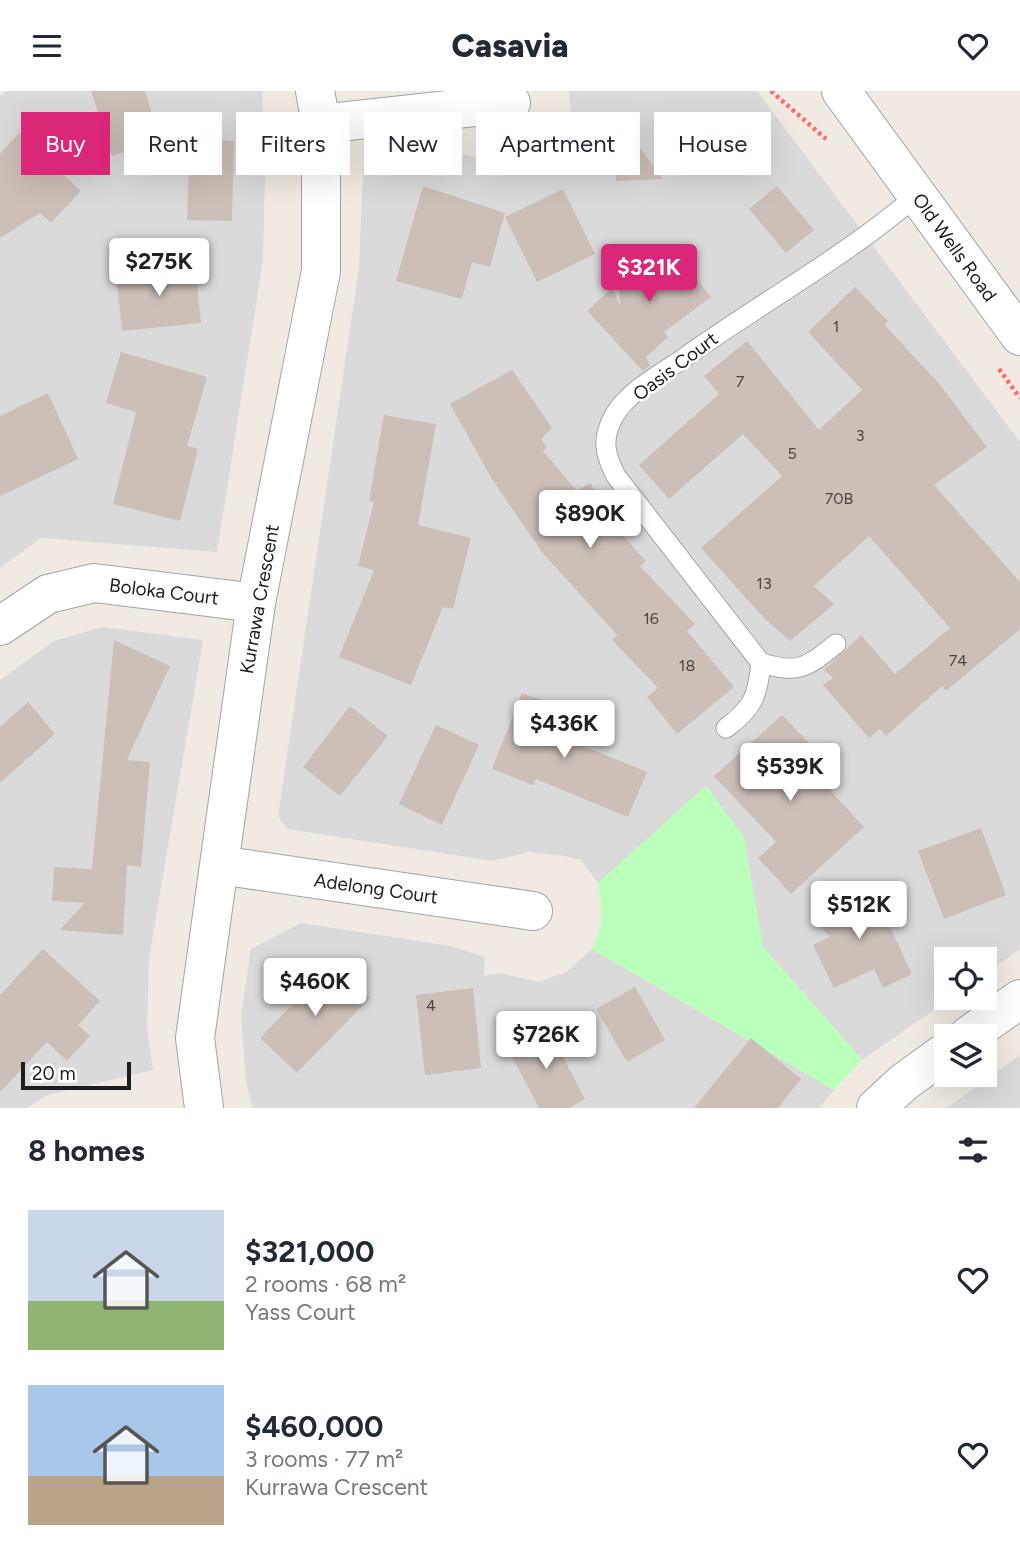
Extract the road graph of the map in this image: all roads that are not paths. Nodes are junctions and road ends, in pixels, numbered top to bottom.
1 (841, 91) edge
2 (511, 103) dead end
3 (318, 107) edge
4 (917, 195) junction
5 (1020, 336) edge
6 (256, 603) junction
7 (0, 626) edge
8 (835, 644) dead end
9 (761, 663) junction
10 (726, 728) dead end
11 (219, 865) junction
12 (533, 911) dead end
13 (1020, 999) edge
14 (985, 1024) edge
15 (934, 1060) edge
16 (204, 1108) edge
17 (876, 1108) edge

1 - 4 street, Old Wells Road
2 - 3 street
3 - 6 street, Kurrawa Crescent
4 - 5 street, Old Wells Road
4 - 9 lane, Oasis Court
6 - 7 street, Boloka Court
6 - 11 street, Kurrawa Crescent
8 - 9 lane
9 - 10 lane
11 - 12 street, Adelong Court
11 - 16 street, Kurrawa Crescent
13 - 14 street
15 - 17 street

